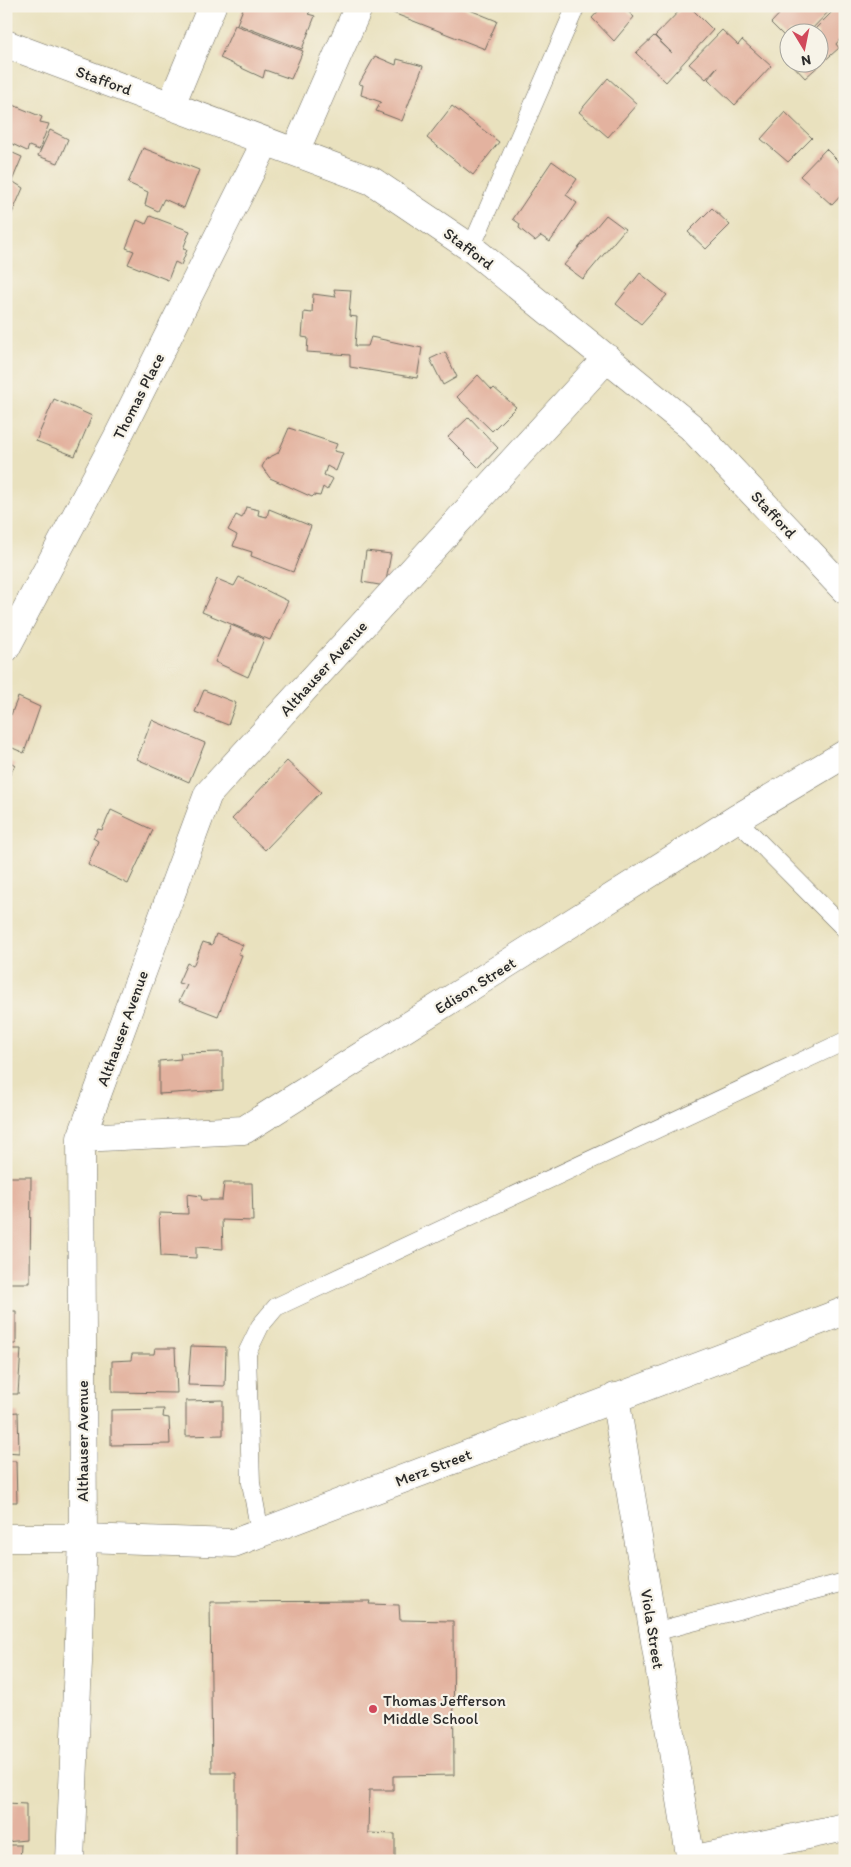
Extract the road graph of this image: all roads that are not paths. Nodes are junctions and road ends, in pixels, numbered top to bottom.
1 (212, 6) edge
2 (359, 6) edge
3 (576, 6) edge
4 (6, 44) edge
5 (171, 105) junction
6 (266, 141) junction
7 (295, 152) junction
8 (471, 248) junction
9 (607, 358) junction
10 (845, 590) edge
11 (6, 648) edge
12 (845, 754) edge
13 (736, 819) junction
14 (845, 929) edge
15 (845, 1041) edge
16 (81, 1138) junction
17 (845, 1311) edge
18 (615, 1397) junction
19 (260, 1533) junction
20 (6, 1538) edge
21 (83, 1538) junction
22 (845, 1582) edge
23 (654, 1632) junction
24 (845, 1827) edge
25 (689, 1860) edge
26 (70, 1861) edge

1 - 5 street
2 - 7 street
3 - 8 lane
4 - 5 street, Stafford
5 - 6 street, Stafford
6 - 7 street, Stafford
6 - 11 street, Thomas Place
7 - 8 street, Stafford
8 - 9 street, Stafford
9 - 10 street, Stafford
9 - 16 street, Althauser Avenue
12 - 13 street, Edison Street
13 - 14 lane
13 - 16 street, Edison Street
15 - 19 lane
16 - 21 street, Althauser Avenue
17 - 18 street, Merz Street
18 - 19 street, Merz Street
18 - 23 street, Viola Street
19 - 21 street, Merz Street
20 - 21 street, Merz Street
21 - 26 street, Althauser Avenue
22 - 23 lane
23 - 25 street, Viola Street
24 - 25 street

